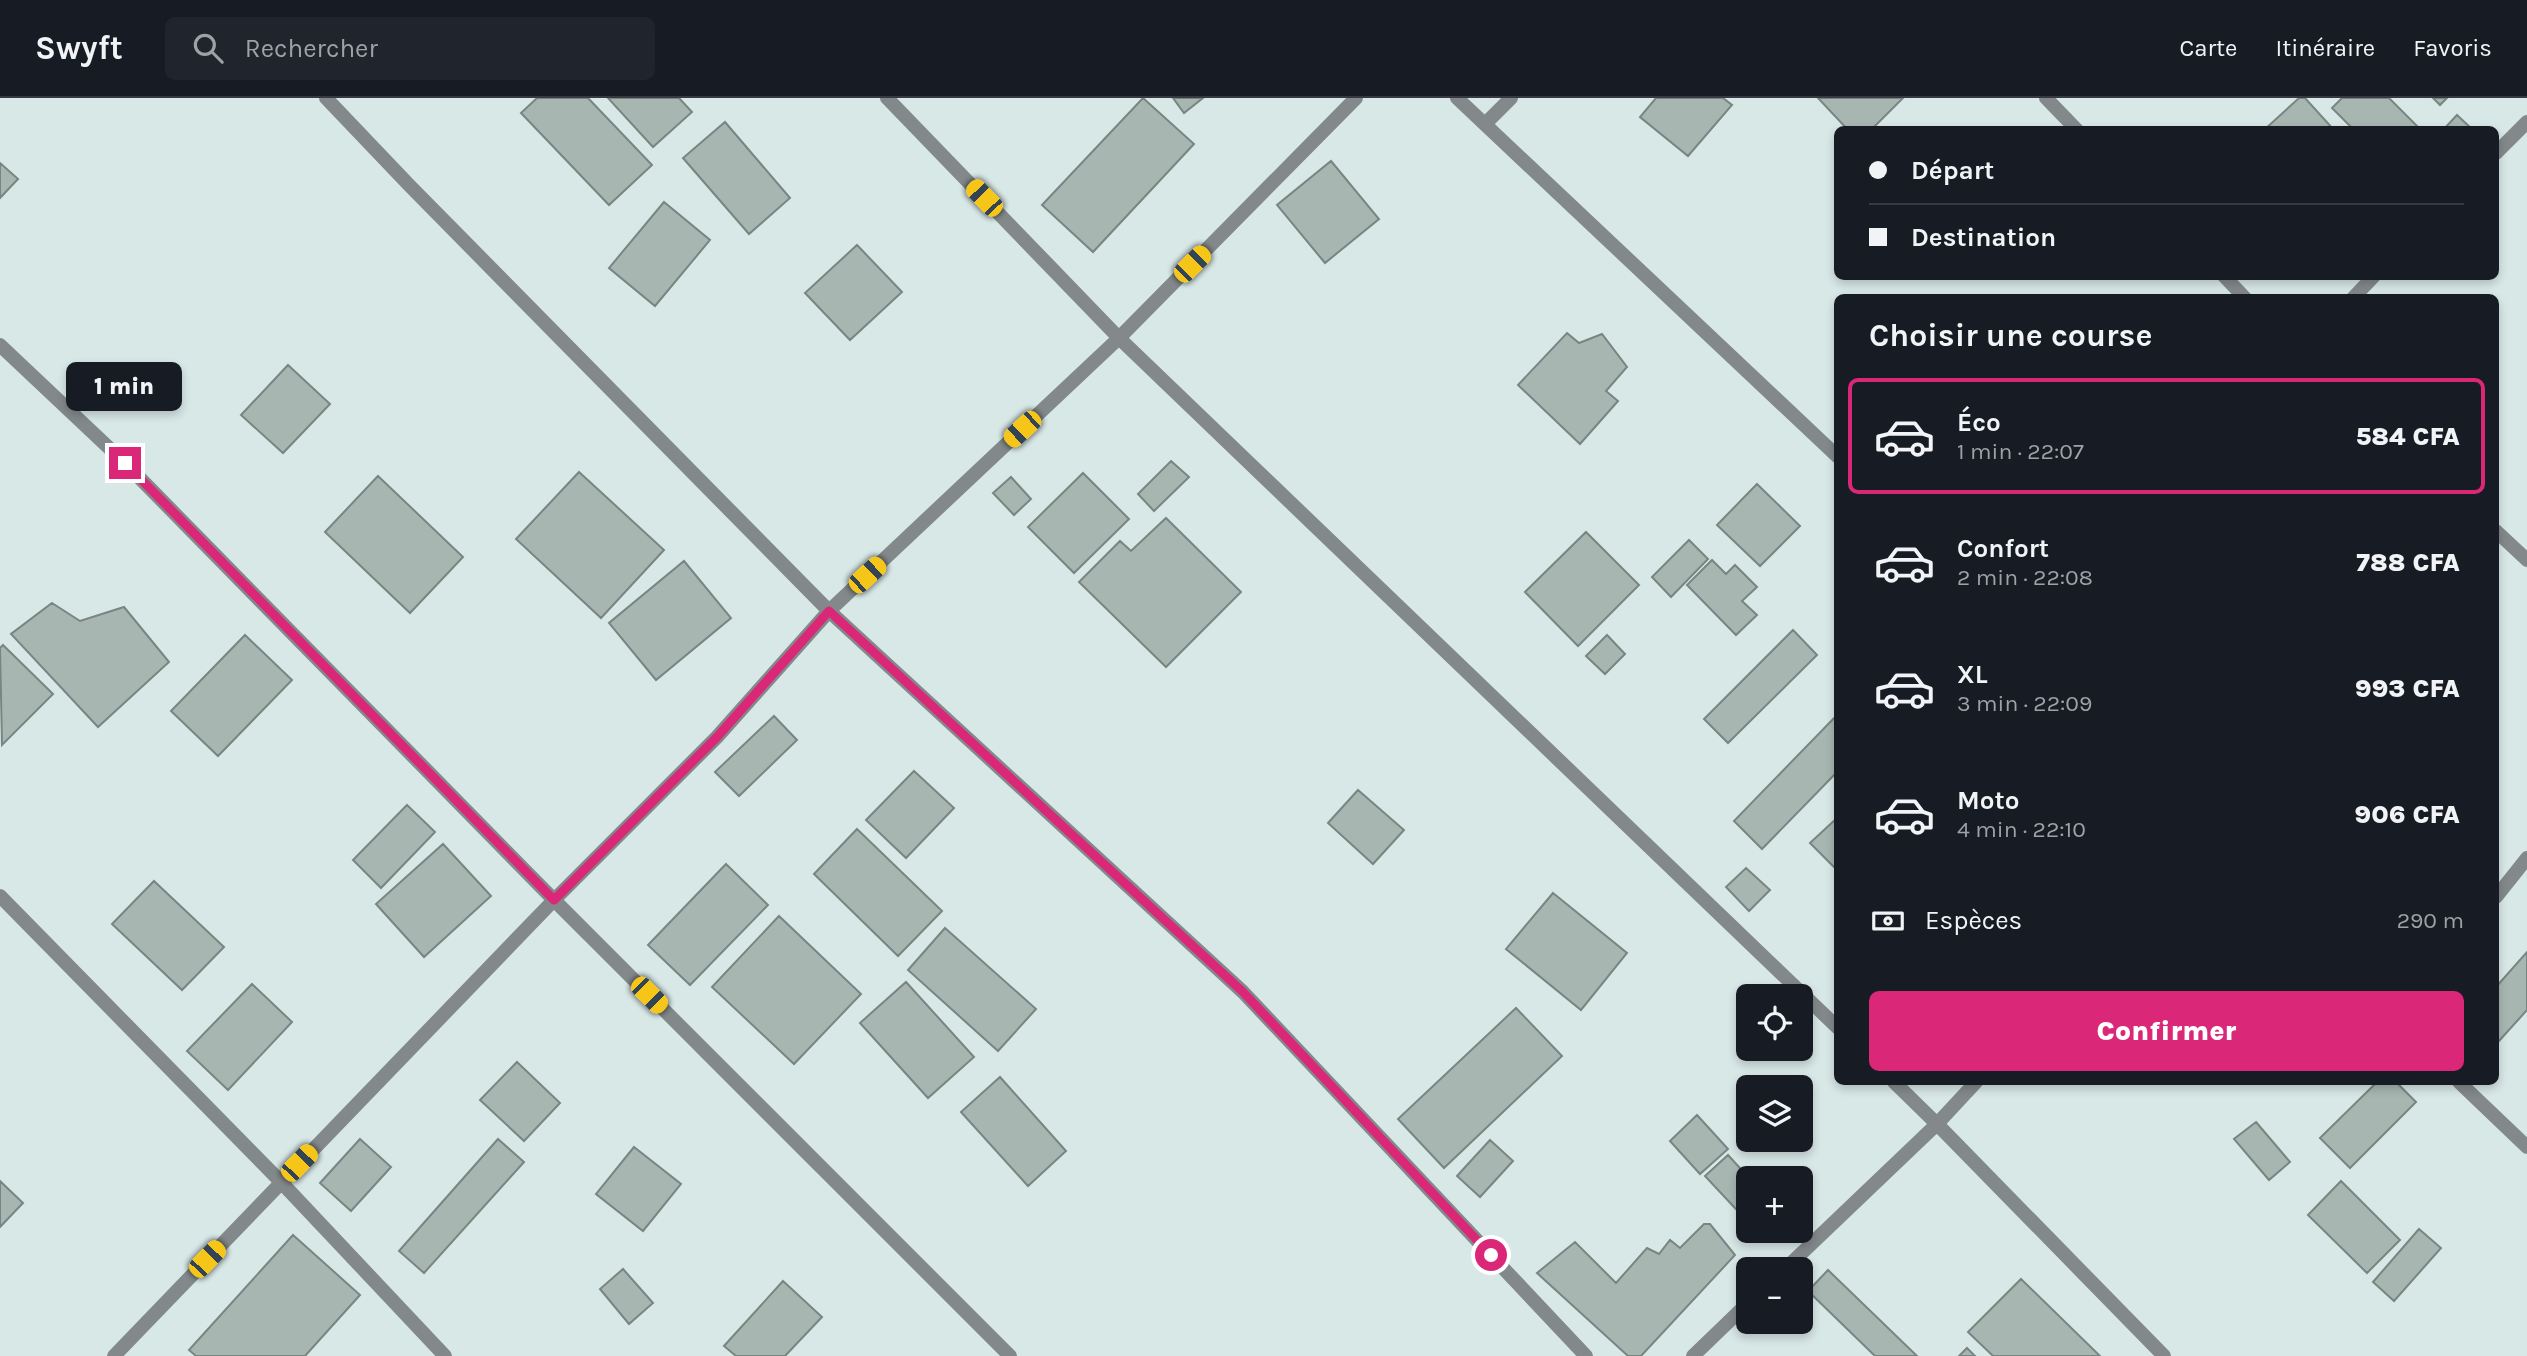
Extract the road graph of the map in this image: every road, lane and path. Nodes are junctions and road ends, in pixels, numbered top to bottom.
1 (326, 98) edge
2 (887, 98) edge
3 (1356, 98) edge
4 (1457, 98) edge
5 (1511, 98) edge
6 (2046, 98) edge
7 (2527, 121) edge
8 (1485, 124) junction
9 (2073, 126) edge
10 (2499, 150) edge
11 (2228, 280) edge
12 (2370, 280) edge
13 (2241, 294) edge
14 (2357, 294) edge
15 (1119, 338) junction
16 (0, 345) edge
17 (1834, 453) edge
18 (2499, 534) edge
19 (2527, 560) edge
20 (829, 611) junction
21 (2527, 858) edge
22 (2499, 893) edge
23 (0, 896) edge
24 (554, 900) junction
25 (1834, 1024) edge
26 (1897, 1085) edge
27 (1973, 1085) edge
28 (2462, 1085) edge
29 (1937, 1124) junction
30 (2527, 1147) edge
31 (281, 1182) junction
32 (1798, 1257) edge
33 (1736, 1315) edge
34 (114, 1356) edge
35 (445, 1356) edge
36 (1010, 1356) edge
37 (1586, 1356) edge
38 (1693, 1356) edge
39 (2164, 1356) edge

1 - 20 street
2 - 15 street
3 - 15 street
4 - 8 street
5 - 8 street
6 - 9 street
7 - 10 street
8 - 17 street
11 - 13 street
12 - 14 street
15 - 20 street
15 - 25 street
16 - 24 street
18 - 19 street
20 - 24 street
20 - 37 street
21 - 22 street
23 - 31 street
24 - 31 street
24 - 36 street
26 - 29 street
27 - 29 street
28 - 30 street
29 - 32 street
29 - 39 street
31 - 34 street
31 - 35 street
33 - 38 street

